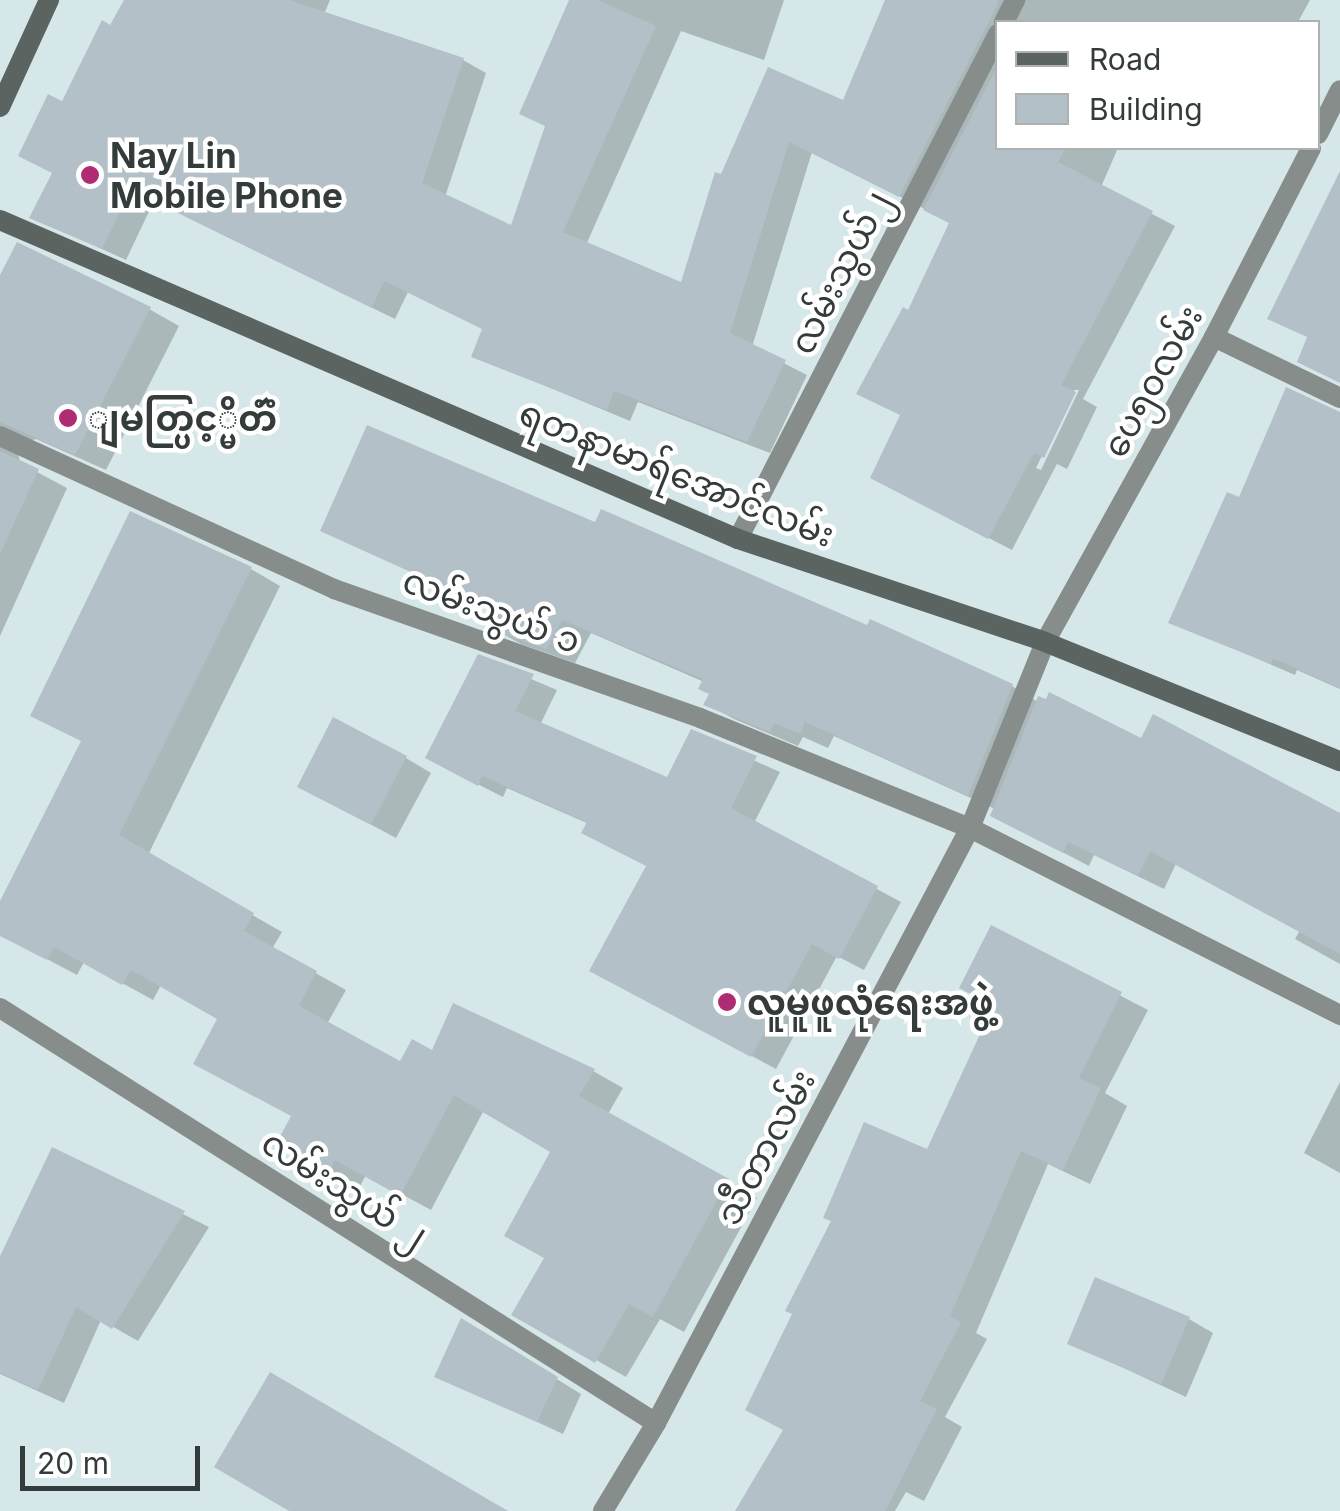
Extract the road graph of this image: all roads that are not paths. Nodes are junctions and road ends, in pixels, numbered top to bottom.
1 (49, 0) edge
2 (995, 40) edge
3 (1340, 90) edge
4 (0, 108) edge
5 (1320, 130) edge
6 (1310, 150) edge
7 (0, 220) edge
8 (1214, 337) junction
9 (1340, 398) edge
10 (0, 436) edge
11 (738, 539) junction
12 (1045, 642) junction
13 (1340, 761) edge
14 (970, 828) junction
15 (0, 1008) edge
16 (1340, 1014) edge
17 (656, 1423) junction
18 (603, 1511) edge

1 - 4 street
2 - 11 street, လမ်းသွယ်၂
3 - 5 street
6 - 8 street, ပေ၅၀လမ်း
7 - 11 street, ရတနာမာရ်အောင်လမ်း
8 - 9 street
8 - 12 street, ပေ၅၀လမ်း
10 - 14 street, လမ်းသွယ် ၁
11 - 12 street, ရတနာမာရ်အောင်လမ်း
12 - 13 street, ရတနာမာရ်အောင်လမ်း
12 - 14 street, သီတာလမ်း
14 - 16 street, လမ်းသွယ် ၁
14 - 17 street, သီတာလမ်း
15 - 17 street, လမ်းသွယ် ၂
17 - 18 street, သီတာလမ်း

